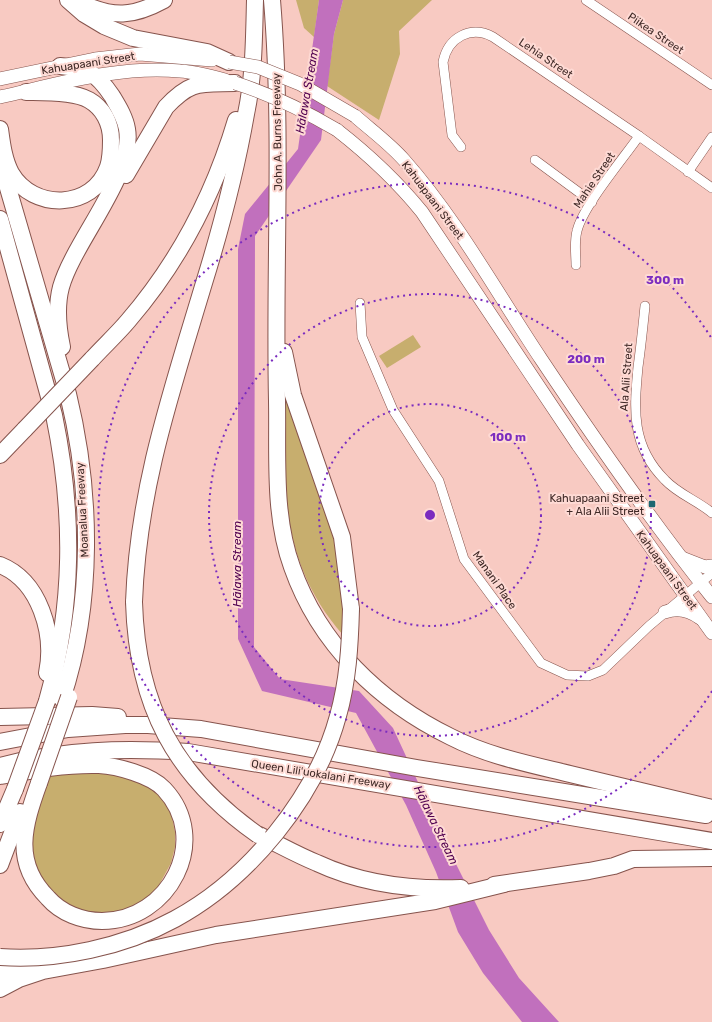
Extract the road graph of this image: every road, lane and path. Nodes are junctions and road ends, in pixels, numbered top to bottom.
1 (68, 0) edge
2 (75, 0) edge
3 (164, 0) edge
4 (251, 0) edge
5 (255, 0) edge
6 (273, 0) edge
7 (586, 0) edge
8 (229, 62) junction
9 (60, 66) junction
10 (90, 77) junction
11 (4, 78) edge
12 (235, 83) junction
13 (712, 85) edge
14 (13, 94) edge
15 (0, 129) edge
16 (639, 136) junction
17 (712, 137) edge
18 (461, 147) dead end
19 (0, 153) edge
20 (535, 160) dead end
21 (688, 172) junction
22 (712, 188) edge
23 (592, 202) junction
24 (94, 218) junction
25 (0, 219) edge
26 (278, 265) junction
27 (576, 265) dead end
28 (360, 303) dead end
29 (645, 306) dead end
30 (76, 426) junction
31 (0, 455) edge
32 (712, 513) edge
33 (682, 558) junction
34 (0, 565) edge
35 (712, 566) edge
36 (712, 573) edge
37 (700, 582) junction
38 (685, 596) junction
39 (712, 597) edge
40 (665, 612) junction
41 (702, 619) junction
42 (712, 633) edge
43 (55, 700) junction
44 (0, 717) edge
45 (201, 730) junction
46 (0, 742) edge
47 (0, 766) edge
48 (0, 776) edge
49 (35, 784) junction
50 (11, 790) junction
51 (688, 808) junction
52 (712, 808) edge
53 (0, 813) edge
54 (712, 816) edge
55 (0, 824) edge
56 (712, 840) edge
57 (712, 858) edge
58 (0, 865) edge
59 (432, 894) junction
60 (100, 947) junction
61 (0, 957) edge
62 (0, 973) edge
63 (0, 989) edge

1 - 8 highway
2 - 3 highway
4 - 31 highway, bridge
5 - 59 highway, bridge
6 - 26 highway, John A. Burns Freeway
7 - 13 street, Piikea Street
8 - 9 main road, Kahuapaani Street
8 - 33 main road, Kahuapaani Street, bridge
9 - 10 highway
9 - 11 main road, Kahuapaani Street
10 - 12 main road, Kahuapaani Street
10 - 14 main road, Kahuapaani Street
10 - 24 highway
12 - 24 highway
12 - 38 main road, Kahuapaani Street, bridge
14 - 15 highway
16 - 18 street, Lehia Street
16 - 21 street, Lehia Street
16 - 23 street, Mahie Street
17 - 21 street
19 - 30 highway, Moanalua Freeway
20 - 23 street
21 - 22 street, Lehia Street
23 - 27 street, Mahie Street
24 - 30 highway
25 - 43 highway, Moanalua Freeway
26 - 51 highway
26 - 60 highway, bridge
28 - 40 street, Manani Place
29 - 32 street, Ala Alii Street
30 - 43 highway, Moanalua Freeway
33 - 35 main road
33 - 37 main road, Kahuapaani Street
34 - 43 highway
36 - 37 street, Manani Place
37 - 38 street, Manani Place
37 - 39 main road, Kahuapaani Street
38 - 40 street, Manani Place
38 - 41 main road, Kahuapaani Street
40 - 41 main road
41 - 42 main road, Kahuapaani Street
43 - 49 highway, bridge
43 - 50 highway
44 - 45 highway
45 - 46 highway, Queen Liliʻuokalani Freeway
45 - 51 highway, Queen Liliʻuokalani Freeway
47 - 56 highway, Queen Liliʻuokalani Freeway
48 - 49 highway
49 - 58 highway
50 - 53 highway
50 - 55 highway
51 - 52 highway
51 - 54 highway, Queen Liliʻuokalani Freeway
57 - 59 highway
59 - 63 highway
60 - 61 highway, bridge
60 - 62 highway, bridge

